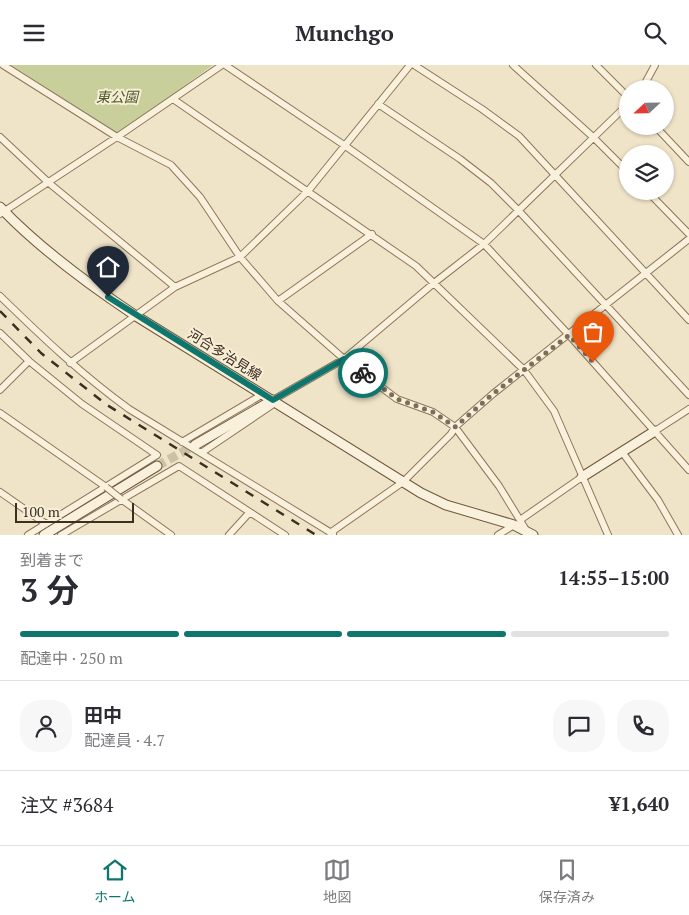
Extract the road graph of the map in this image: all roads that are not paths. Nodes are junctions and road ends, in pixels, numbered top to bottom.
1 (3, 65) edge
2 (223, 65) edge
3 (410, 65) edge
4 (414, 65) edge
5 (513, 65) edge
6 (596, 65) edge
7 (656, 65) edge
8 (647, 80) edge
9 (619, 88) edge
10 (173, 99) junction
11 (378, 104) junction
12 (619, 112) edge
13 (663, 135) edge
14 (0, 137) edge
15 (117, 137) junction
16 (593, 137) junction
17 (344, 145) junction
18 (619, 163) edge
19 (689, 163) edge
20 (555, 174) junction
21 (49, 183) junction
22 (308, 191) junction
23 (656, 200) edge
24 (518, 210) junction
25 (1, 211) edge
26 (372, 234) junction
27 (689, 234) edge
28 (689, 239) edge
29 (484, 244) junction
30 (240, 257) junction
31 (646, 273) junction
32 (434, 283) junction
33 (176, 287) junction
34 (0, 296) edge
35 (278, 301) junction
36 (606, 305) junction
37 (136, 316) junction
38 (689, 320) edge
39 (0, 333) edge
40 (569, 335) junction
41 (344, 359) junction
42 (29, 361) junction
43 (70, 363) junction
44 (524, 370) junction
45 (0, 390) edge
46 (263, 394) junction
47 (689, 395) edge
48 (275, 401) junction
49 (689, 409) edge
50 (0, 413) edge
51 (455, 427) junction
52 (655, 431) junction
53 (182, 442) junction
54 (195, 445) tunnel mouth
55 (622, 451) junction
56 (201, 453) junction
57 (157, 466) tunnel mouth
58 (689, 470) edge
59 (582, 477) junction
60 (403, 482) junction
61 (106, 487) junction
62 (0, 493) edge
63 (121, 499) junction
64 (249, 513) junction
65 (517, 523) junction
66 (46, 524) junction
67 (530, 533) edge
68 (332, 534) edge
69 (28, 535) edge
70 (44, 535) edge
71 (62, 535) edge
72 (171, 535) edge
73 (229, 535) edge
74 (285, 535) edge
75 (498, 535) edge
76 (608, 535) edge
77 (678, 535) edge

1 - 15 street
2 - 10 street
2 - 17 street
3 - 11 street
4 - 20 street
5 - 16 street
6 - 9 street
7 - 8 street
10 - 15 street
10 - 22 street
11 - 17 street
11 - 24 street
12 - 16 street
13 - 19 street
14 - 21 street
15 - 21 street
15 - 30 street
16 - 18 street
16 - 20 street
17 - 22 street
17 - 29 street
20 - 24 street
20 - 31 street
21 - 25 street
21 - 33 street
22 - 26 street
22 - 30 street
23 - 27 street
24 - 29 street
24 - 36 street
25 - 37 main road, 河合多治見線
26 - 32 street
26 - 35 street
28 - 31 street
29 - 32 street
29 - 40 street
30 - 33 street
30 - 35 street
31 - 36 street
31 - 38 street
32 - 41 street
32 - 44 street
33 - 37 street
34 - 43 street
35 - 41 street
36 - 40 street
36 - 47 street
37 - 43 street
37 - 46 main road, 河合多治見線
39 - 42 street
40 - 44 street
40 - 52 street
41 - 48 street
41 - 51 street
42 - 45 street
42 - 61 street
43 - 53 street
44 - 51 street
44 - 59 street
46 - 48 main road, 河合多治見線
46 - 53 street
48 - 54 main road
48 - 56 street
48 - 60 main road, 河合多治見線
49 - 52 street
50 - 61 street
51 - 60 street
51 - 65 street
52 - 55 main road
52 - 58 street
53 - 56 street
55 - 59 main road
55 - 77 street
56 - 68 street
57 - 70 main road
59 - 65 street
59 - 76 street
60 - 65 main road, 河合多治見線
60 - 68 street
61 - 63 street, bridge
61 - 66 street
62 - 66 street
63 - 64 street
63 - 71 street
63 - 72 street
64 - 73 street
64 - 74 street
65 - 67 main road, 河合多治見線
65 - 75 street
66 - 69 street

